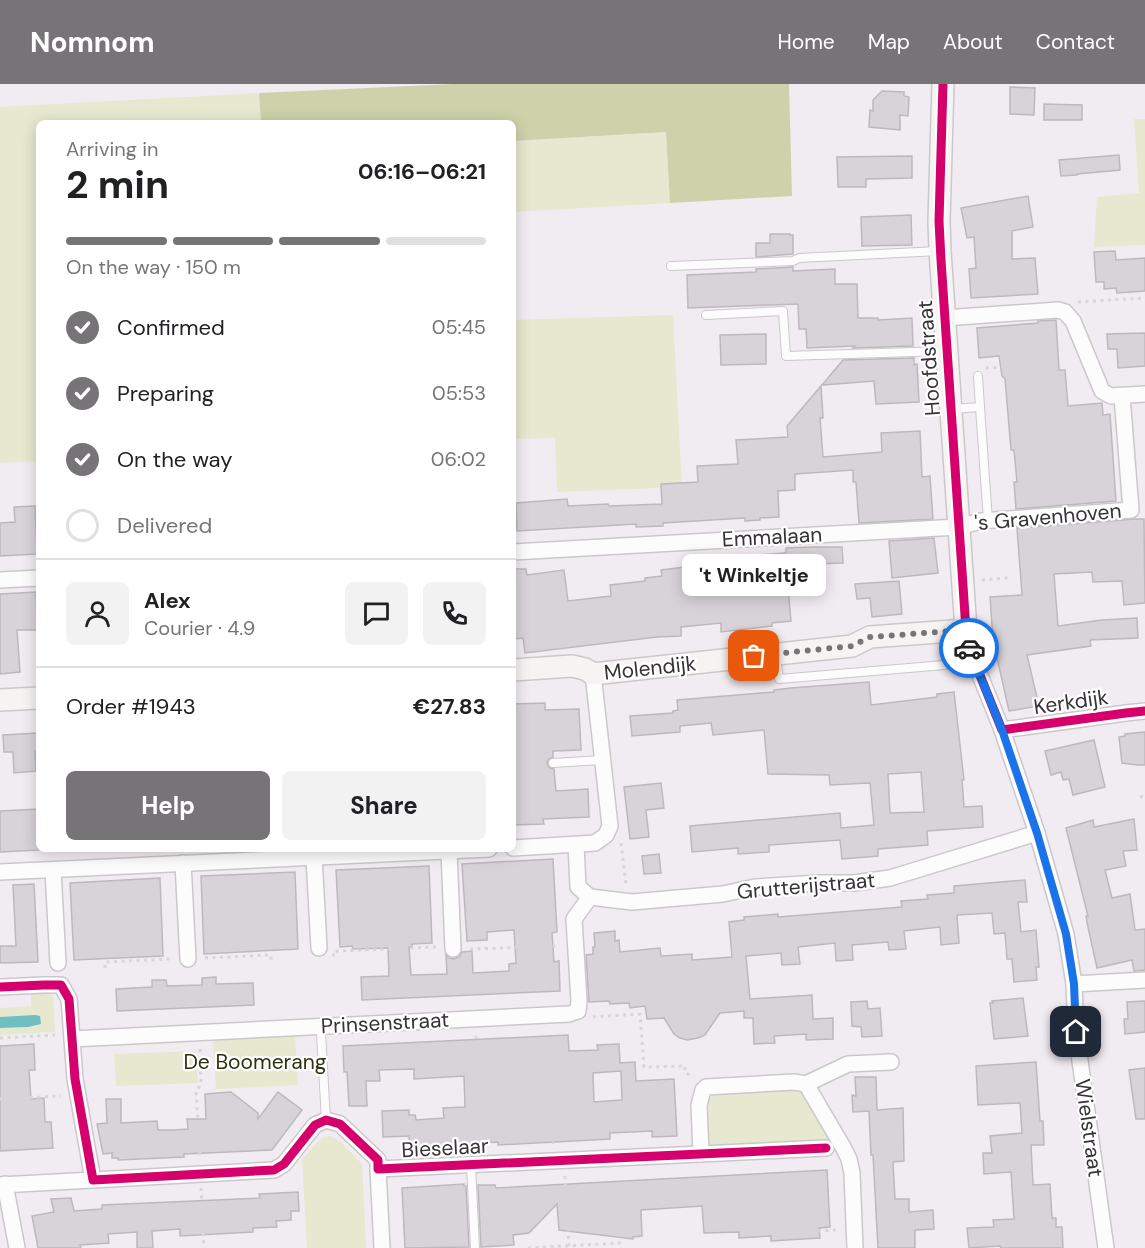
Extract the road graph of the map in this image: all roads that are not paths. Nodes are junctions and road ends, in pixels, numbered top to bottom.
1 (943, 84) edge
2 (940, 251) junction
3 (672, 266) dead end
4 (706, 315) dead end
5 (944, 318) junction
6 (947, 351) junction
7 (978, 376) dead end
8 (1145, 394) edge
9 (1122, 396) junction
10 (980, 407) junction
11 (951, 409) junction
12 (988, 520) junction
13 (958, 527) junction
14 (516, 552) edge
15 (36, 578) edge
16 (0, 580) edge
17 (966, 630) junction
18 (970, 653) junction
19 (776, 654) junction
20 (516, 670) edge
21 (593, 674) junction
22 (36, 698) edge
23 (0, 700) edge
24 (1145, 711) edge
25 (1002, 730) junction
26 (602, 760) junction
27 (553, 763) dead end
28 (1037, 833) junction
29 (576, 845) junction
30 (516, 848) edge
31 (426, 852) edge
32 (449, 852) edge
33 (314, 857) junction
34 (183, 863) junction
35 (53, 870) junction
36 (0, 872) edge
37 (590, 897) junction
38 (319, 948) dead end
39 (453, 950) dead end
40 (188, 958) dead end
41 (58, 963) dead end
42 (1145, 980) edge
43 (1074, 984) junction
44 (0, 987) edge
45 (321, 1033) dead end
46 (72, 1039) junction
47 (891, 1062) dead end
48 (806, 1084) junction
49 (326, 1120) junction
50 (826, 1148) dead end
51 (701, 1154) junction
52 (476, 1165) junction
53 (378, 1170) junction
54 (93, 1180) junction
55 (2, 1184) edge
56 (17, 1248) edge
57 (382, 1248) edge
58 (475, 1248) edge
59 (855, 1248) edge
60 (1106, 1248) edge

1 - 2 street, Hoofdstraat
2 - 3 lane
2 - 5 street, Hoofdstraat
4 - 6 lane
5 - 6 street, Hoofdstraat
5 - 9 street
6 - 11 street, Hoofdstraat
7 - 10 lane
8 - 9 street
9 - 12 street, 's Gravenhoven
10 - 11 lane
10 - 12 lane
11 - 13 street, Hoofdstraat
12 - 13 street, 's Gravenhoven
13 - 14 street, Emmalaan
13 - 17 street, Hoofdstraat
15 - 16 street
17 - 18 street, Wielstraat
17 - 19 street, Molendijk
18 - 19 lane
18 - 25 street, Wielstraat
19 - 21 street, Molendijk
20 - 21 street, Molendijk
21 - 26 street
22 - 23 street
24 - 25 street, Kerkdijk
25 - 28 street, Wielstraat
26 - 27 lane
26 - 29 street
28 - 37 street, Grutterijstraat
28 - 43 street, Wielstraat
29 - 30 street
29 - 37 street
31 - 33 street
32 - 39 street
33 - 34 street
33 - 38 street
34 - 35 street
34 - 40 street
35 - 36 street
35 - 41 street
37 - 46 street, Prinsenstraat
42 - 43 street
43 - 60 street, Wielstraat
44 - 46 street
45 - 49 lane
46 - 54 street
47 - 48 street
48 - 51 street
48 - 59 street
49 - 53 street, Bieselaar
49 - 54 street
50 - 51 street, Bieselaar
51 - 52 street, Bieselaar
52 - 53 street, Bieselaar
52 - 58 lane
53 - 57 street, Bieselaar
54 - 55 street
55 - 56 street

